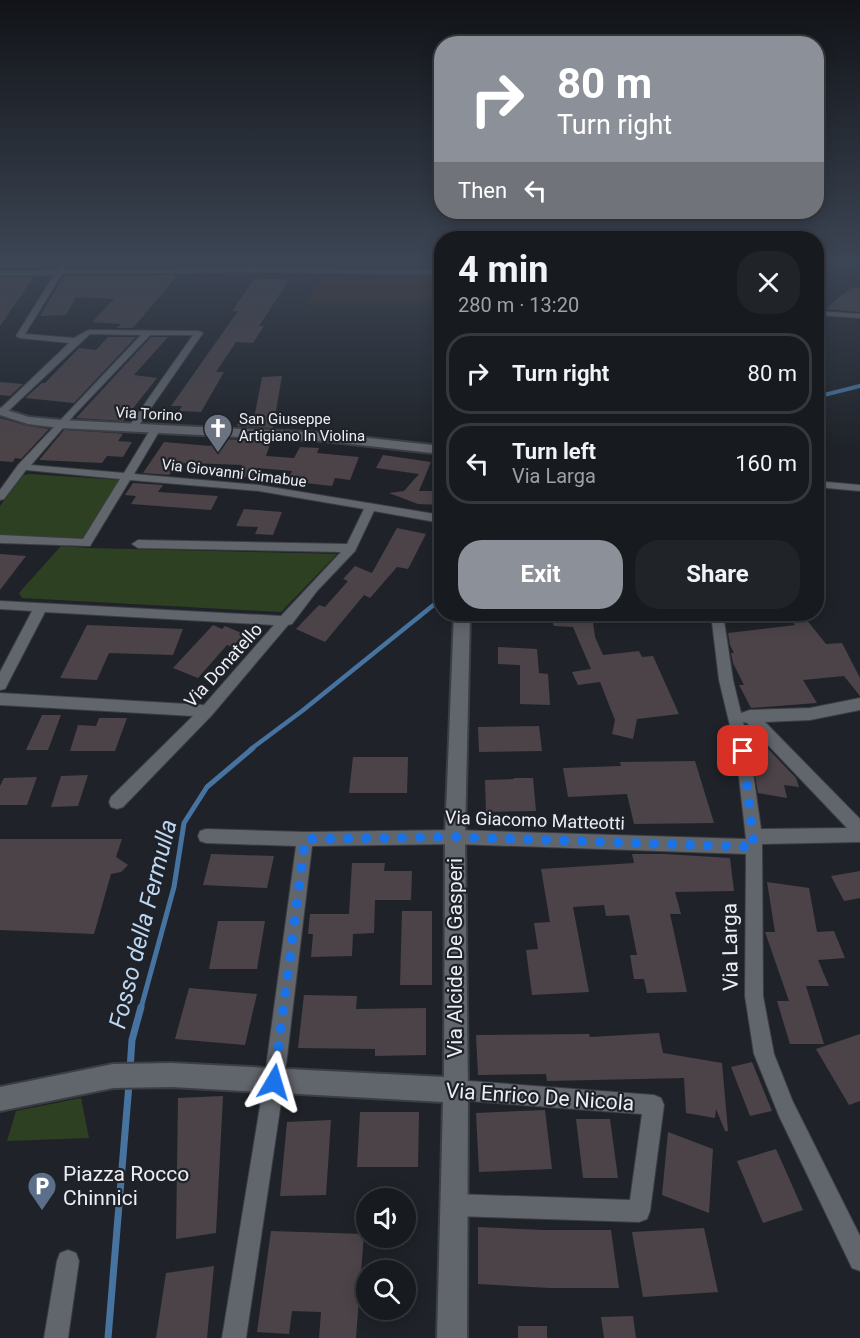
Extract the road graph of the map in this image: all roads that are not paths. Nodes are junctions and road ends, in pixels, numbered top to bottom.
1 (27, 324) edge
2 (148, 332) junction
3 (76, 341) junction
4 (1, 412) edge
5 (61, 424) junction
6 (132, 429) junction
7 (155, 430) junction
8 (434, 449) edge
9 (22, 467) junction
10 (129, 476) junction
11 (824, 485) edge
12 (860, 488) edge
13 (0, 497) edge
14 (370, 508) junction
15 (434, 518) edge
16 (0, 539) edge
17 (138, 544) dead end
18 (351, 548) junction
19 (0, 605) edge
20 (41, 607) junction
21 (287, 621) junction
22 (462, 621) edge
23 (718, 621) edge
24 (0, 685) edge
25 (0, 699) edge
26 (860, 704) edge
27 (207, 711) junction
28 (735, 717) junction
29 (750, 717) junction
30 (117, 802) dead end
31 (860, 830) edge
32 (860, 835) edge
33 (206, 836) dead end
34 (455, 837) junction
35 (305, 839) junction
36 (754, 842) junction
37 (274, 1082) junction
38 (456, 1090) junction
39 (4, 1098) edge
40 (454, 1205) junction
41 (860, 1260) edge
42 (68, 1261) dead end
43 (56, 1338) edge
44 (234, 1338) edge
45 (452, 1338) edge

1 - 3 street
2 - 3 street
2 - 5 street
2 - 6 street
3 - 4 street
4 - 5 street, Via Torino
5 - 6 street, Via Torino
5 - 9 street
6 - 7 street, Via Torino
7 - 8 street, Via Torino
7 - 10 street
9 - 10 street, Via Giovanni Cimabue
9 - 13 street
10 - 14 street, Via Giovanni Cimabue
10 - 16 street
11 - 12 street
14 - 15 street, Via Giovanni Cimabue
14 - 18 street, Via Donatello
17 - 18 street
18 - 21 street, Via Donatello
19 - 20 street
20 - 21 street
20 - 24 street
21 - 27 street, Via Donatello
22 - 34 street, Via Alcide De Gasperi
23 - 28 street, Via Larga
25 - 27 street
26 - 29 street
27 - 30 street, Via Donatello
28 - 29 street
28 - 36 street, Via Larga
29 - 31 street
32 - 36 street, Via Giacomo Matteotti
33 - 35 street, Via Giacomo Matteotti
34 - 35 street, Via Giacomo Matteotti
34 - 36 street, Via Giacomo Matteotti
34 - 38 street, Via Alcide De Gasperi
35 - 37 street
36 - 41 street, Via Larga
37 - 38 street, Via Enrico De Nicola
37 - 39 street, Via Enrico De Nicola
37 - 44 street
38 - 40 street, Via Alcide De Gasperi
38 - 40 street, Via Enrico De Nicola
40 - 45 street, Via Alcide De Gasperi
42 - 43 street

